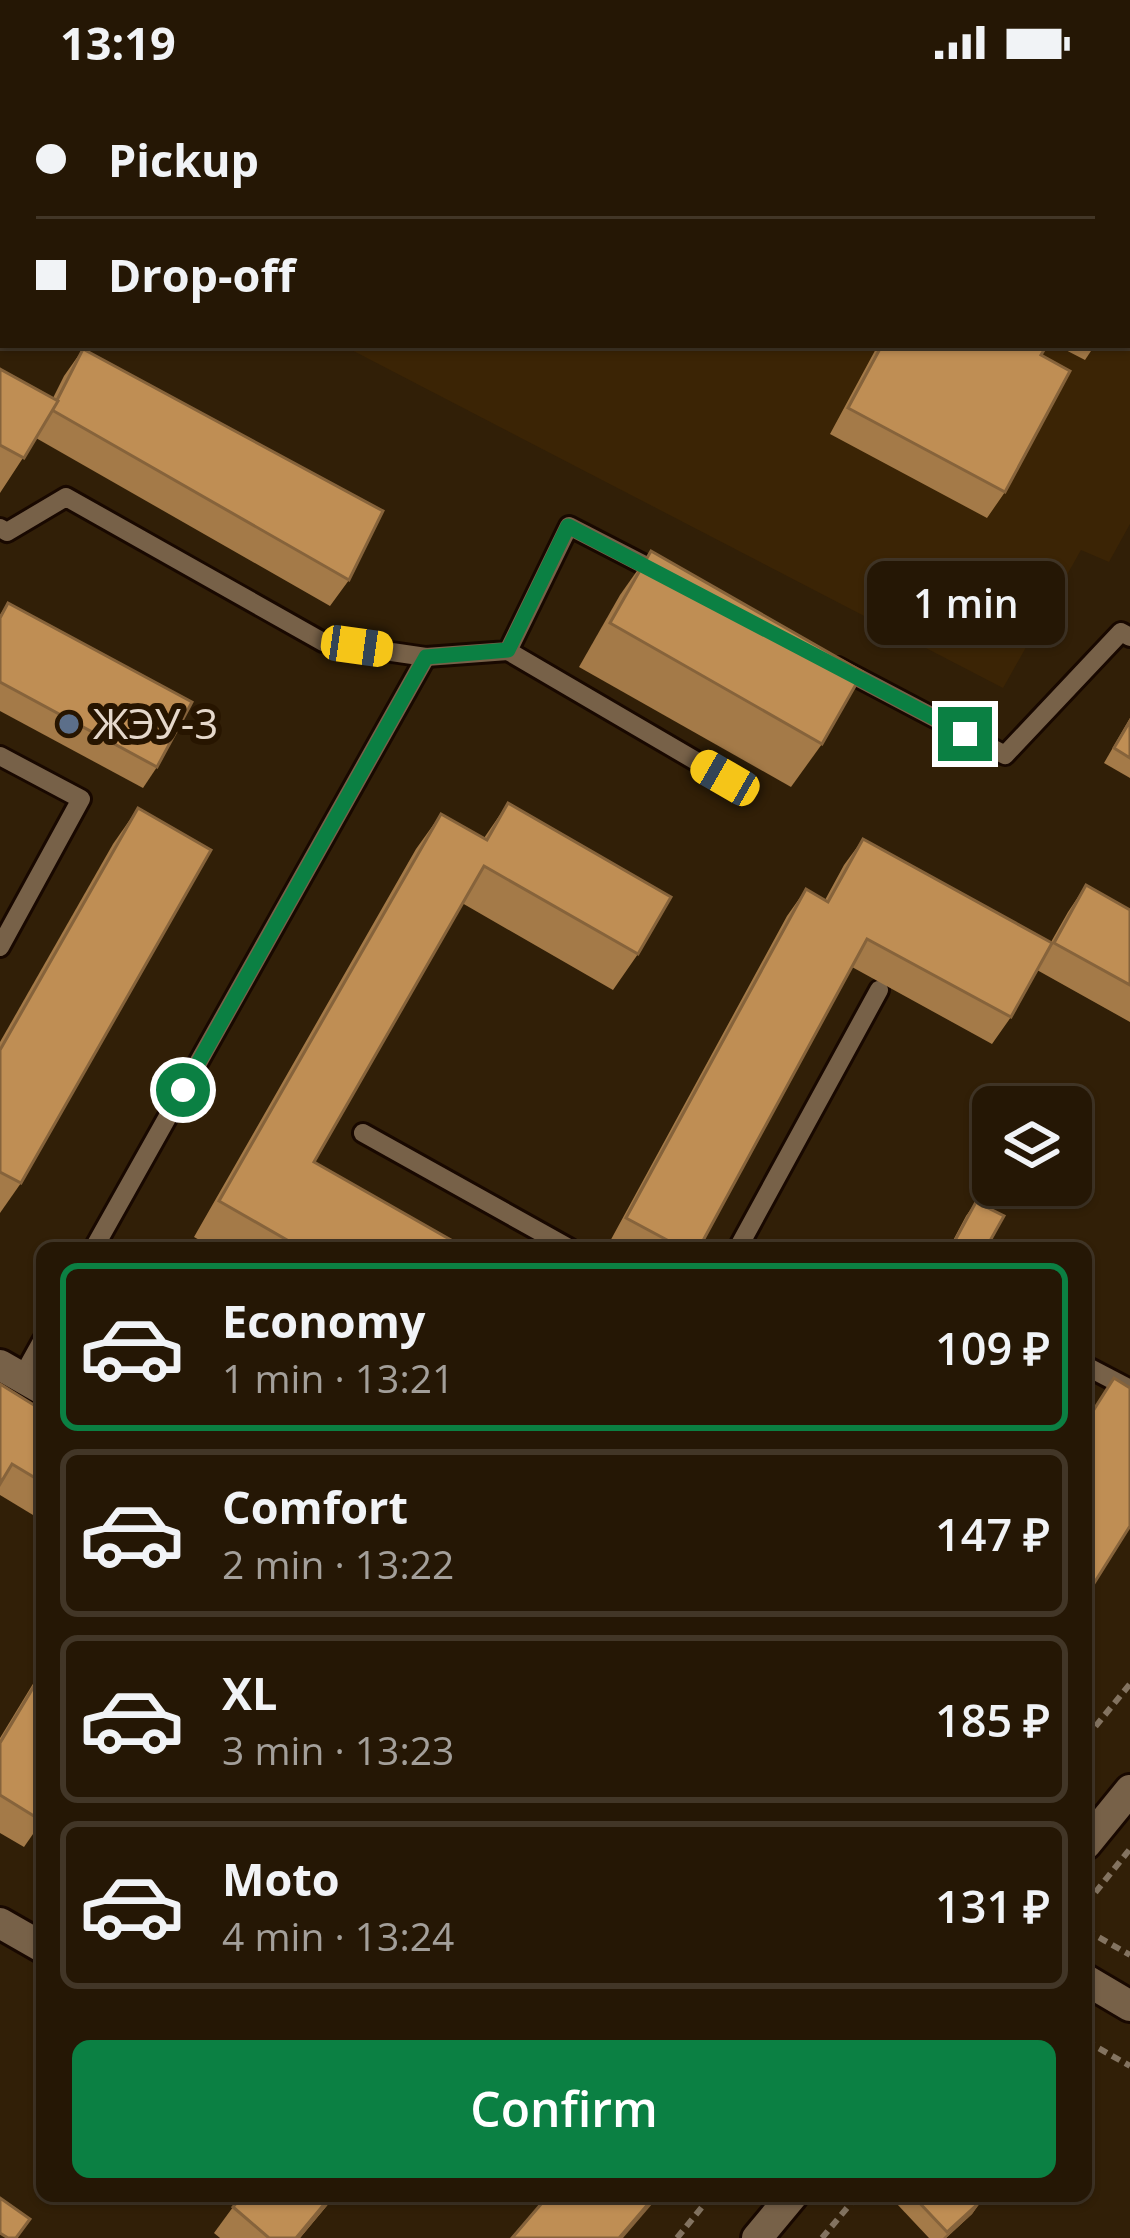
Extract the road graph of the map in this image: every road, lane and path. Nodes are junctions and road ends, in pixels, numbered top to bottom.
1 (0, 528) edge
2 (672, 580) edge
3 (1130, 637) edge
4 (508, 650) junction
5 (818, 656) edge
6 (426, 657) junction
7 (0, 756) edge
8 (725, 778) dead end
9 (0, 947) edge
10 (879, 990) dead end
11 (363, 1133) dead end
12 (97, 1242) edge
13 (558, 1242) edge
14 (741, 1242) edge
15 (1092, 1369) edge
16 (1130, 1389) edge
17 (1130, 1684) edge
18 (1092, 1731) edge
19 (1130, 1790) edge
20 (1092, 1837) edge
21 (1130, 1849) edge
22 (1092, 1896) edge
23 (0, 1923) edge
24 (1092, 1933) edge
25 (36, 1944) edge
26 (1130, 1955) edge
27 (1092, 1984) edge
28 (1130, 2006) edge
29 (1092, 2044) edge
30 (1130, 2066) edge
31 (706, 2202) edge
32 (787, 2202) edge
33 (852, 2202) edge
34 (676, 2238) edge
35 (757, 2238) edge
36 (823, 2238) edge

1 - 6 lane
2 - 4 lane
3 - 5 lane
4 - 6 lane
4 - 8 lane
6 - 12 lane
7 - 9 lane
10 - 14 lane
11 - 13 lane
15 - 16 lane
17 - 18 path
19 - 20 street
21 - 22 path
23 - 25 street
24 - 26 path
27 - 28 street
29 - 30 path
31 - 34 path
32 - 35 street
33 - 36 path

